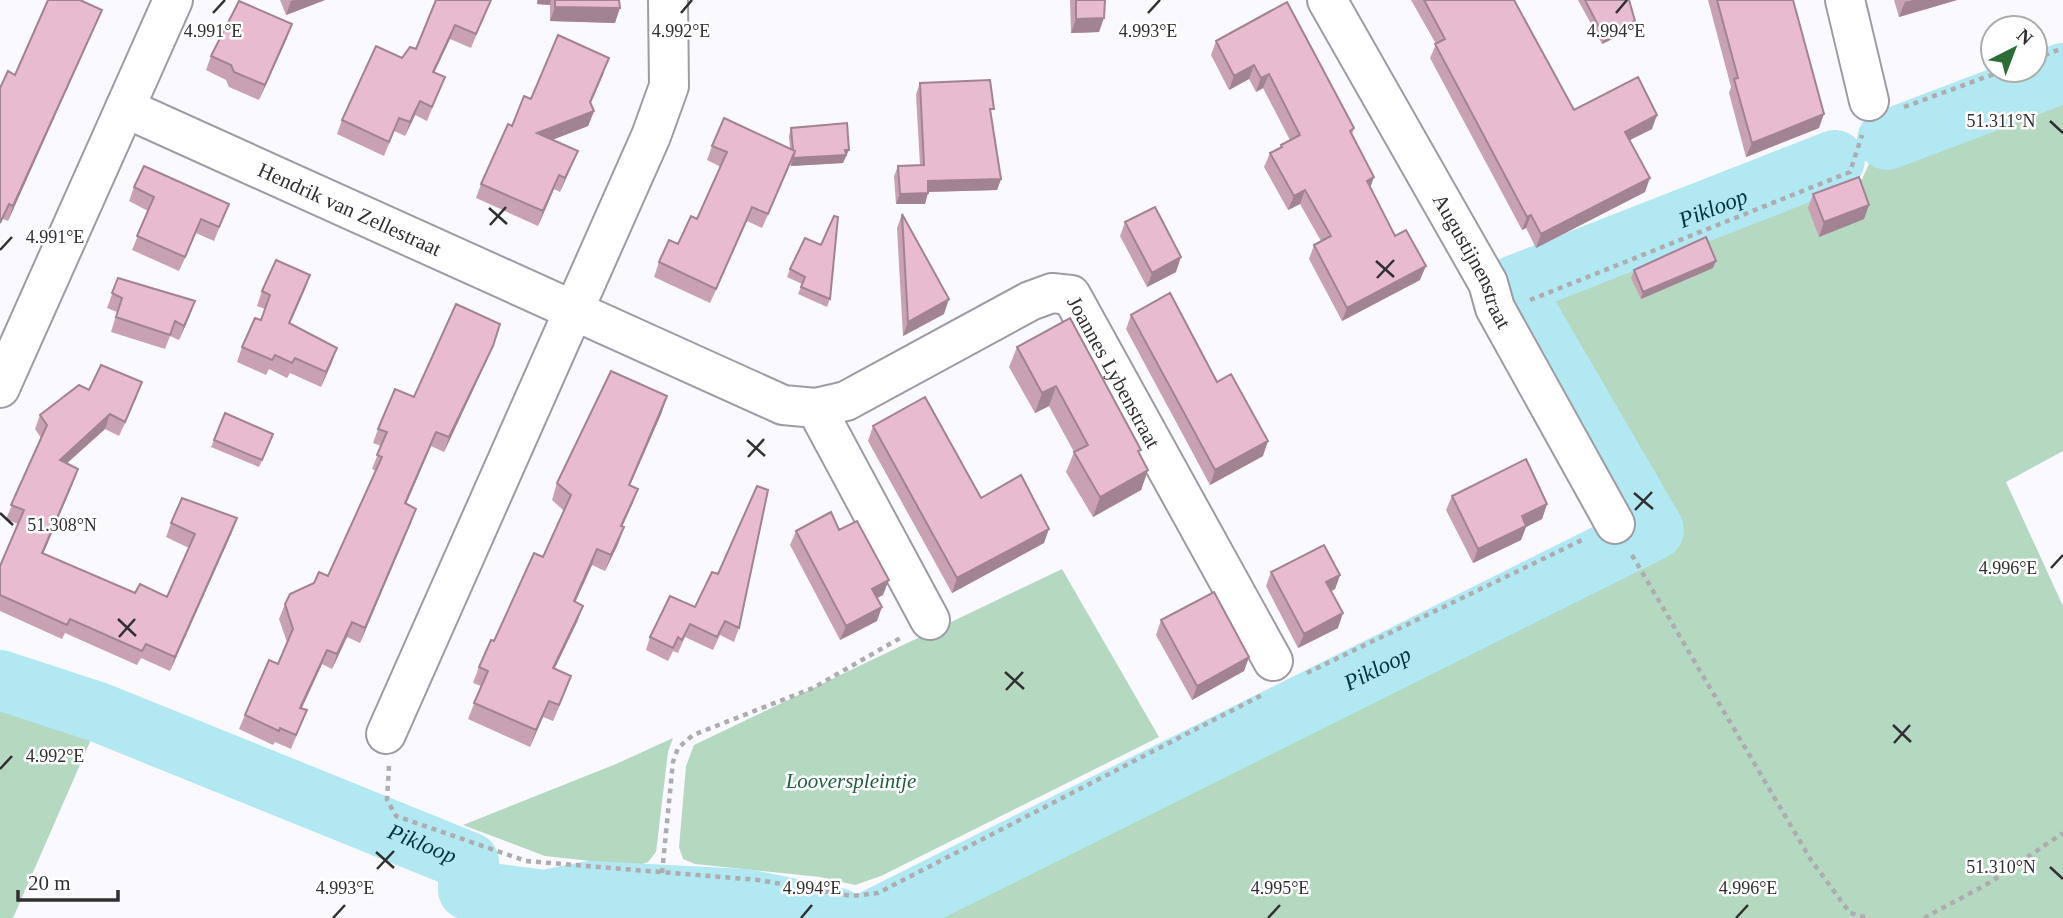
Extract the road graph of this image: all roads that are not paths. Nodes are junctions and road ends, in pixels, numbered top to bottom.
1 (173, 0) edge
2 (668, 0) edge
3 (1328, 0) edge
4 (1845, 0) edge
5 (125, 108) junction
6 (1877, 114) road end
7 (573, 312) junction
8 (0, 388) edge
9 (816, 408) junction
10 (1623, 538) road end
11 (930, 620) road end
12 (1282, 676) road end
13 (386, 734) road end

1 - 5 street
2 - 7 street
3 - 10 street, Augustijnenstraat
4 - 6 street
5 - 7 street, Hendrik van Zellestraat
5 - 8 street
7 - 9 street, Joannes Lybenstraat
7 - 13 street
9 - 11 street
9 - 12 street, Joannes Lybenstraat

